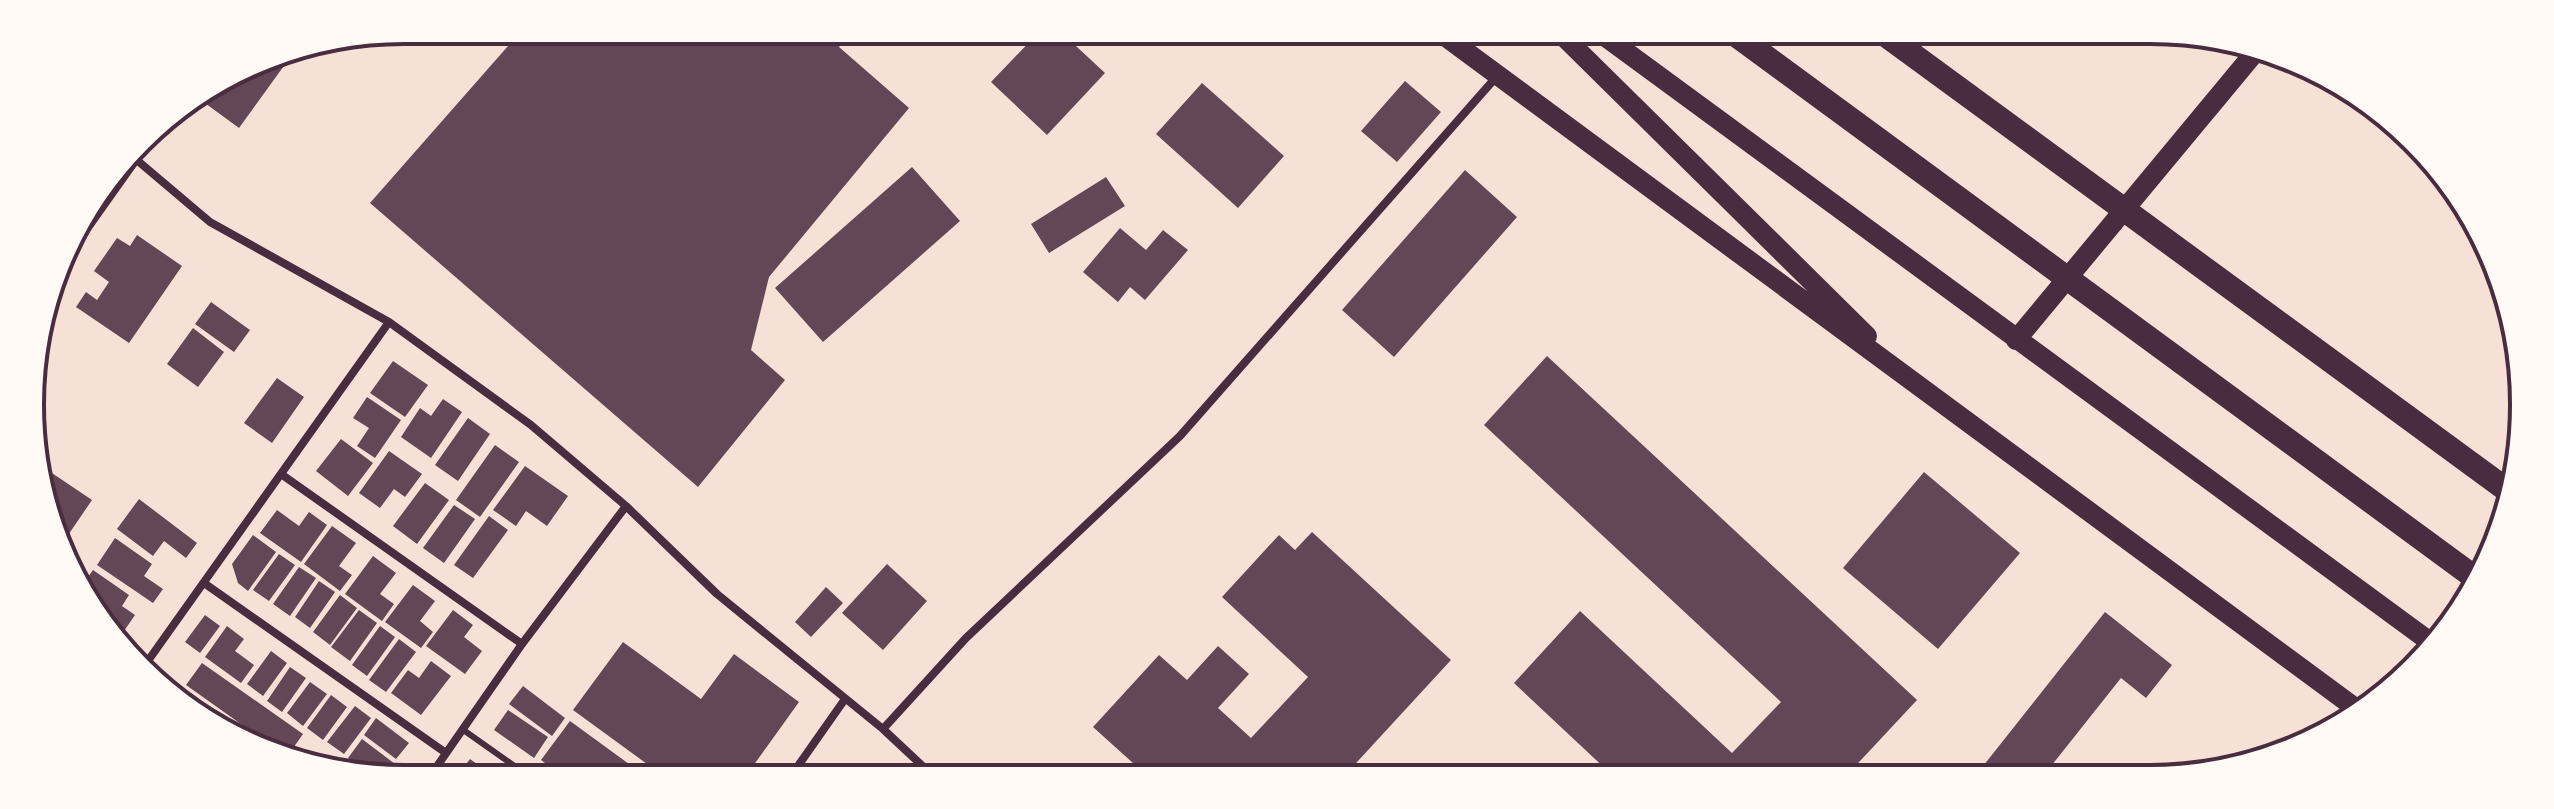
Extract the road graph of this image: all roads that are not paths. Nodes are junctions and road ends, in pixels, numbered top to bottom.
1 (1456, 44) edge
2 (1571, 44) edge
3 (1615, 44) edge
4 (1748, 44) edge
5 (1898, 44) edge
6 (2250, 58) edge
7 (1498, 75) junction
8 (138, 162) edge
9 (389, 322) junction
10 (2016, 340) junction
11 (1919, 386) junction
12 (281, 474) junction
13 (2501, 485) edge
14 (626, 506) junction
15 (2468, 573) edge
16 (204, 583) junction
17 (2424, 638) edge
18 (522, 644) junction
19 (150, 659) edge
20 (845, 699) junction
21 (2350, 704) edge
22 (462, 729) junction
23 (883, 729) junction
24 (446, 753) junction
25 (438, 765) edge
26 (513, 765) edge
27 (799, 765) edge
28 (921, 765) edge

1 - 7 main road
2 - 11 main road
3 - 10 main road
4 - 15 highway
5 - 13 highway
6 - 10 main road
7 - 11 main road
7 - 23 street
8 - 9 street
9 - 12 street
9 - 14 street
10 - 17 main road
11 - 21 main road
12 - 16 street
12 - 18 street
14 - 18 street
14 - 20 street
16 - 19 street
16 - 24 street
18 - 22 street
20 - 23 street
20 - 27 street
22 - 24 street
22 - 26 lane
23 - 28 street
24 - 25 street

